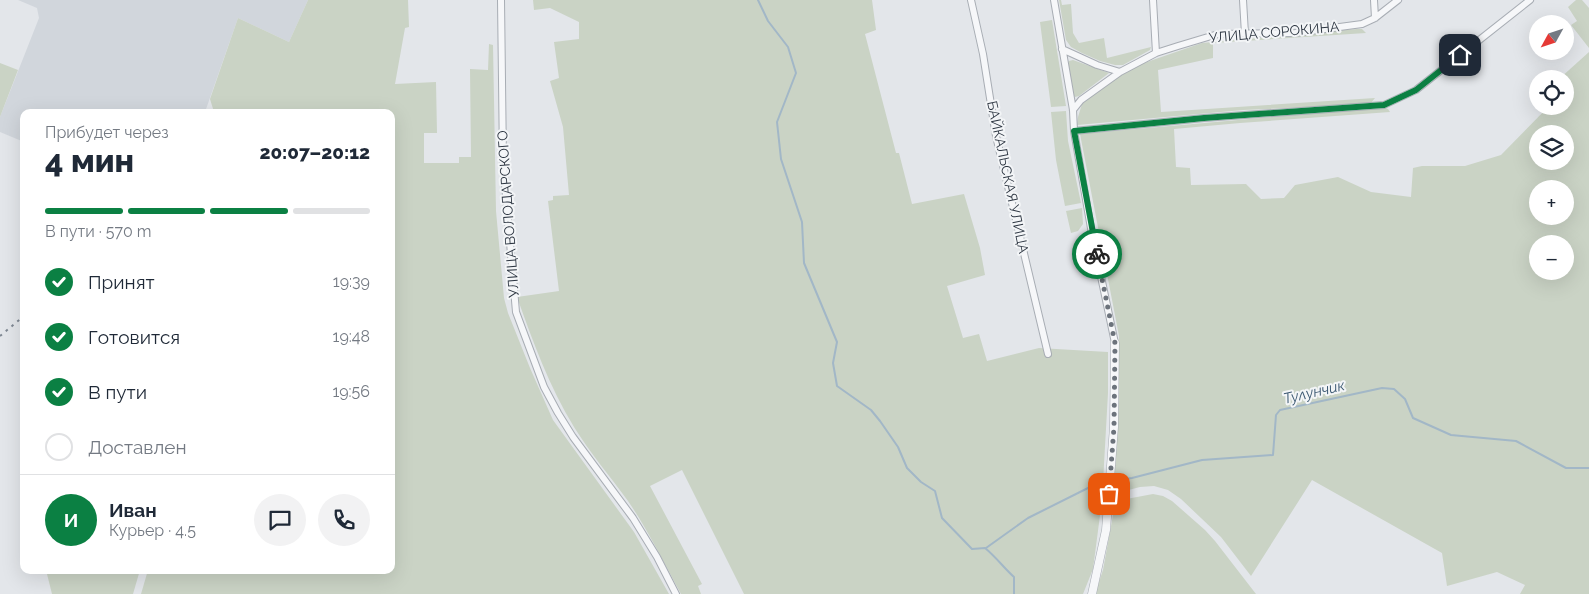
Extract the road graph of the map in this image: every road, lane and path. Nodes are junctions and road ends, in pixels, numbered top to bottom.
1 (501, 0) edge
2 (972, 0) edge
3 (1054, 0) edge
4 (1153, 0) edge
5 (1243, 0) edge
6 (1374, 0) edge
7 (1398, 0) edge
8 (1530, 0) edge
9 (1375, 18) junction
10 (1245, 34) junction
11 (1062, 50) junction
12 (1156, 53) junction
13 (1120, 72) junction
14 (1073, 110) junction
15 (1074, 131) junction
16 (1115, 343) joint
17 (1048, 354) dead end
18 (676, 594) edge
19 (1092, 594) edge

1 - 18 street, УЛИЦА ВОЛОДАРСКОГО
2 - 17 street, БАЙКАЛЬСКАЯ УЛИЦА
3 - 11 street
4 - 12 street
5 - 10 street
6 - 9 street
7 - 9 street, УЛИЦА СОРОКИНА
8 - 15 street
9 - 10 street, УЛИЦА СОРОКИНА
10 - 12 street, УЛИЦА СОРОКИНА
11 - 13 street
11 - 14 street
12 - 13 street, УЛИЦА СОРОКИНА
13 - 14 street, УЛИЦА СОРОКИНА
14 - 15 street
15 - 16 street
16 - 19 street

